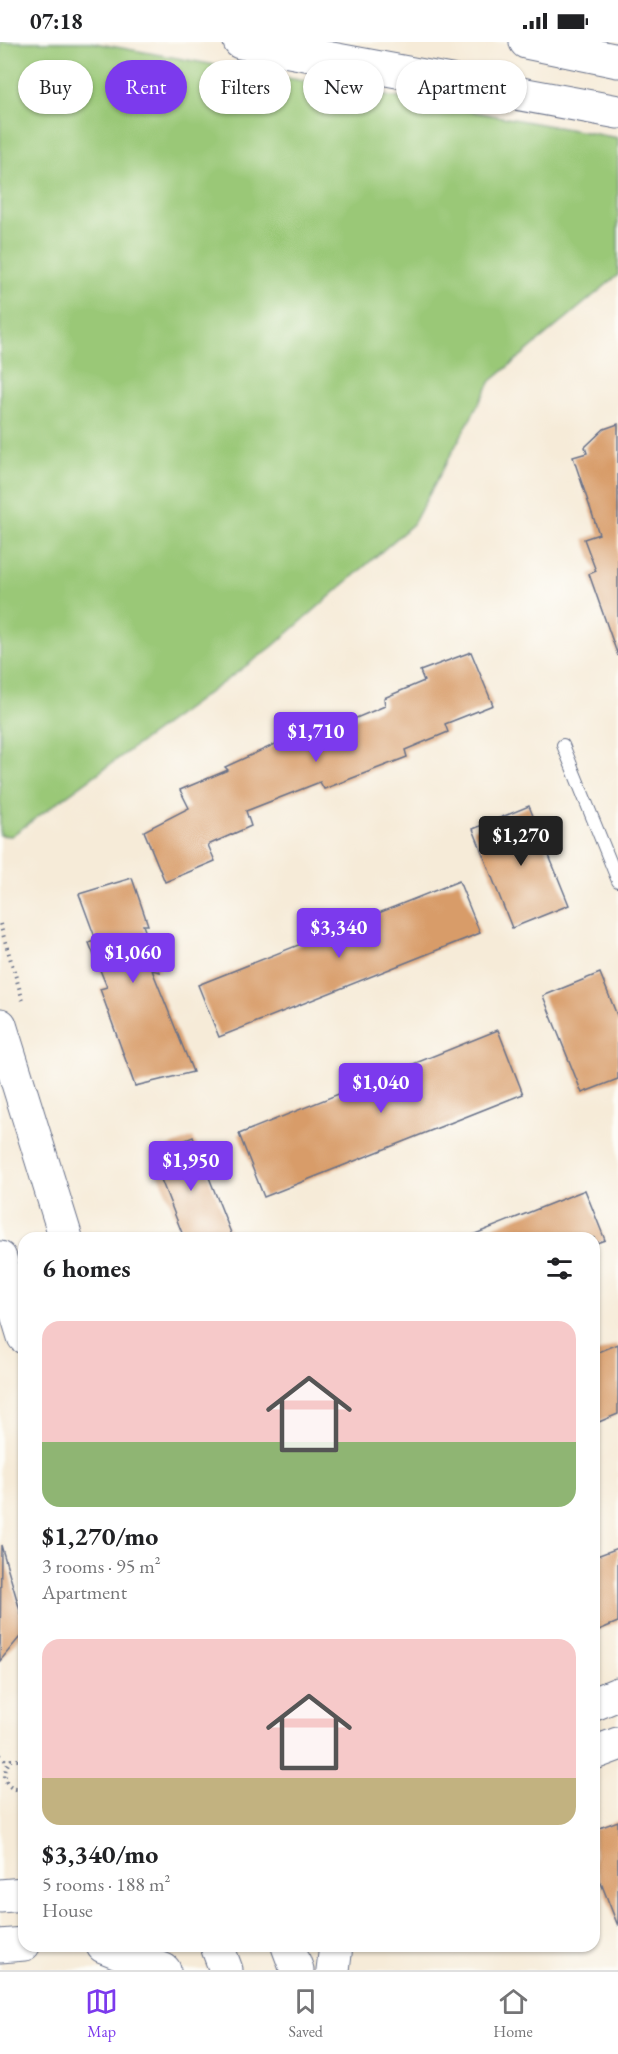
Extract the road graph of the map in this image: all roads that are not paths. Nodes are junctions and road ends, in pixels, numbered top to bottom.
1 (240, 42) edge
2 (526, 42) edge
3 (618, 61) edge
4 (618, 112) edge
5 (563, 745) dead end
6 (618, 881) edge
7 (0, 1025) edge
8 (64, 1232) edge
9 (0, 1258) edge
10 (18, 1317) edge
11 (618, 1694) edge
12 (600, 1702) edge
13 (618, 1744) edge
14 (600, 1751) edge
15 (18, 1894) edge
16 (0, 1896) edge
17 (18, 1945) edge
18 (0, 1947) edge
19 (118, 1952) edge
20 (219, 1952) edge
21 (290, 1952) edge
22 (335, 1952) edge
23 (164, 1970) edge
24 (226, 1970) edge
25 (297, 1970) edge
26 (333, 1970) edge

1 - 4 main road
2 - 3 main road
5 - 6 lane
7 - 8 main road
9 - 10 main road
11 - 12 main road
13 - 14 main road
15 - 16 main road
17 - 18 main road
19 - 23 main road
20 - 24 main road
21 - 25 main road
22 - 26 main road

